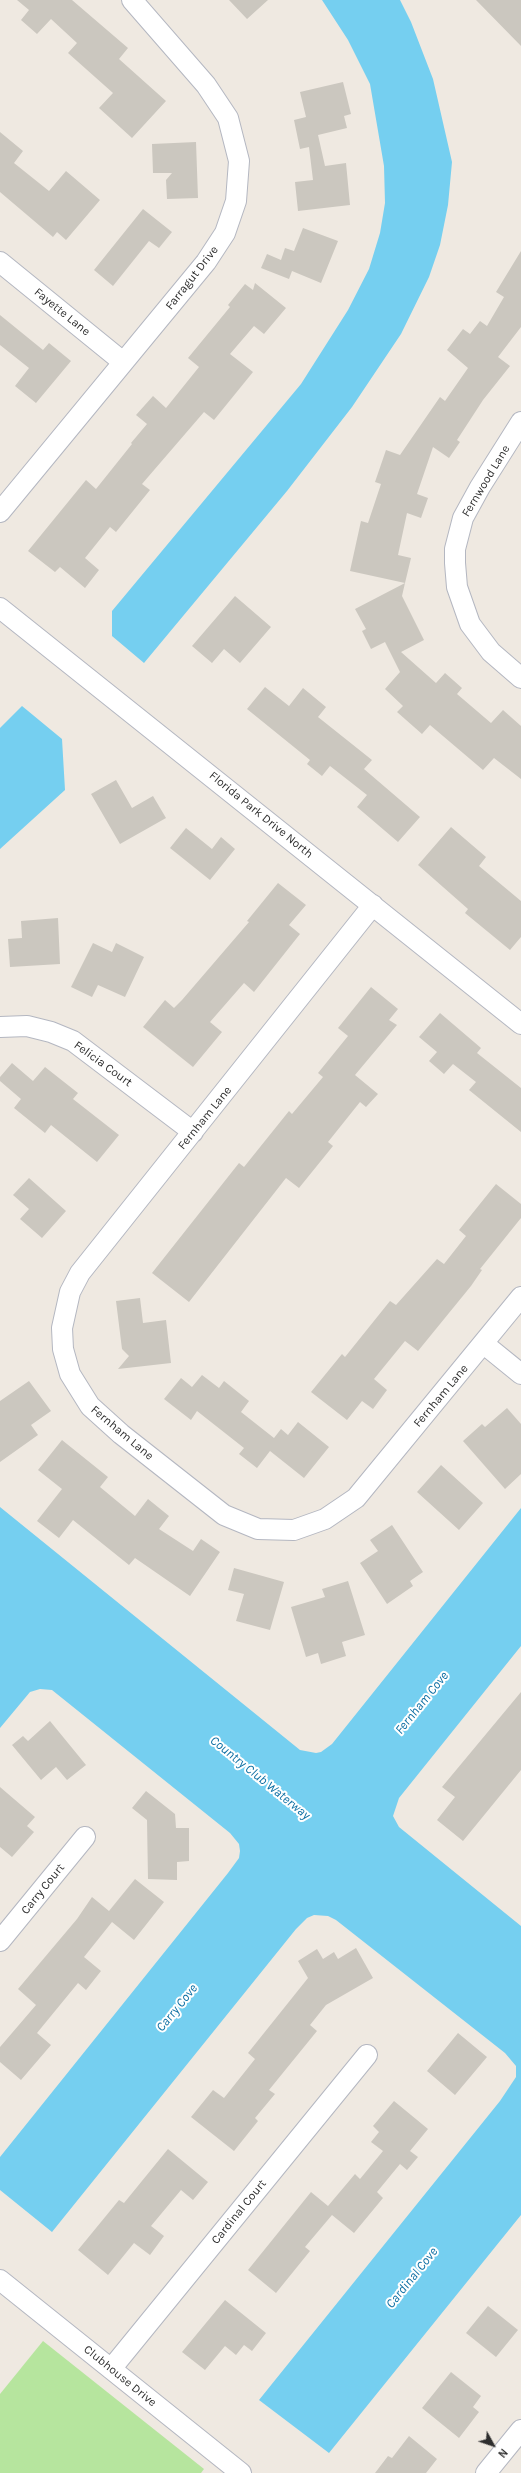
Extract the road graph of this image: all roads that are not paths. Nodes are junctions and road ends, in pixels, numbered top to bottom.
1 (132, 0) edge
2 (0, 262) edge
3 (123, 362) junction
4 (521, 422) edge
5 (0, 512) edge
6 (0, 608) edge
7 (521, 678) edge
8 (373, 905) junction
9 (521, 1024) edge
10 (0, 1027) edge
11 (193, 1132) junction
12 (521, 1297) edge
13 (484, 1344) junction
14 (521, 1374) edge
15 (85, 1837) dead end
16 (0, 1941) edge
17 (367, 2055) dead end
18 (0, 2280) edge
19 (111, 2368) junction
20 (521, 2430) edge
21 (241, 2473) edge
22 (486, 2473) edge

1 - 3 street, Farragut Drive
2 - 3 street, Fayette Lane
3 - 5 street, Farragut Drive
4 - 7 street, Fernwood Lane
6 - 8 street, Florida Park Drive North
8 - 9 street, Florida Park Drive North
8 - 11 street, Fernham Lane
10 - 11 street, Felicia Court
11 - 13 street, Fernham Lane
12 - 13 street, Fernham Lane
13 - 14 street
15 - 16 street, Carry Court
17 - 19 street, Cardinal Court
18 - 19 street, Clubhouse Drive
19 - 21 street, Clubhouse Drive
20 - 22 street

